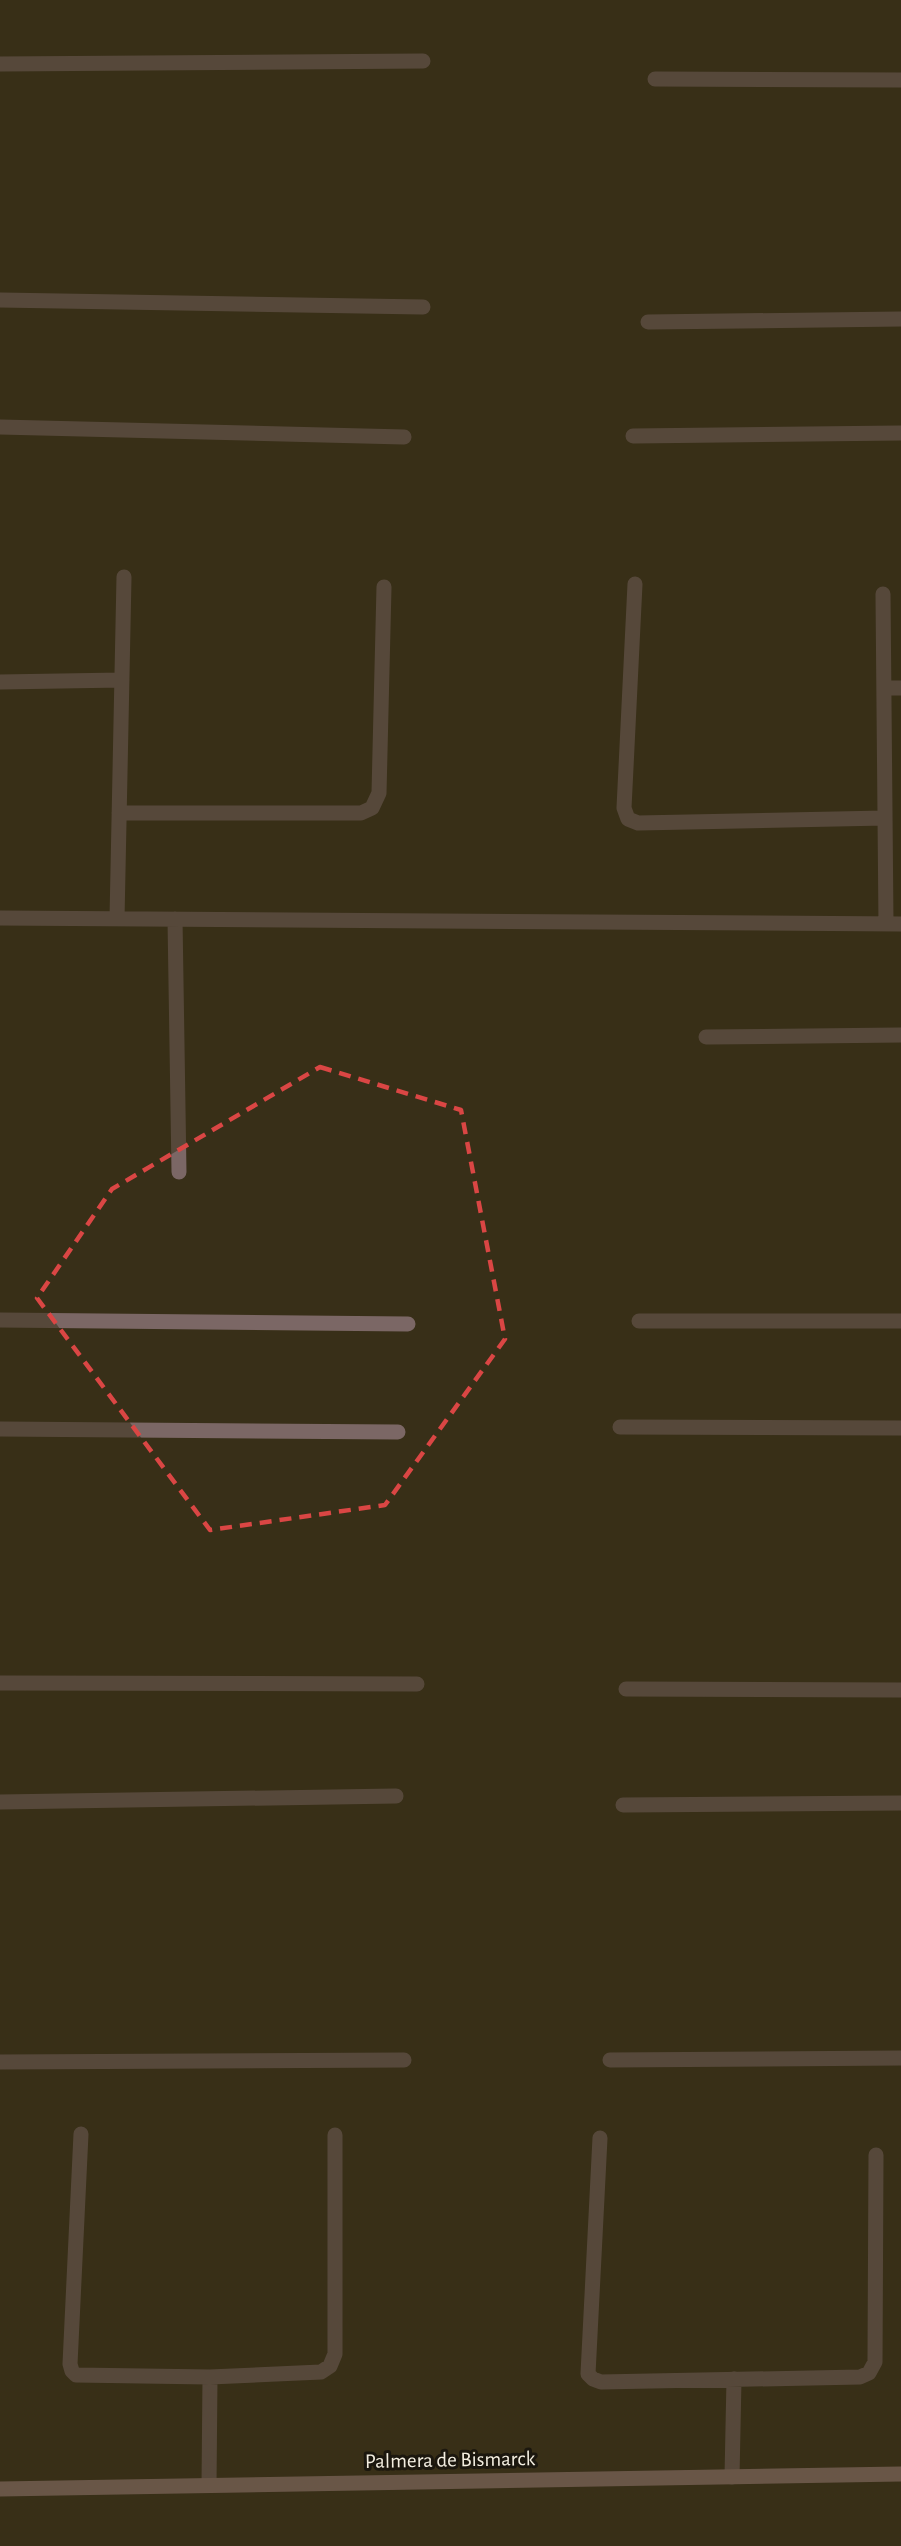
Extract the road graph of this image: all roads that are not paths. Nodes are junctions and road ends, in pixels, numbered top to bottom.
1 (423, 61) dead end
2 (0, 64) edge
3 (655, 79) dead end
4 (901, 80) edge
5 (0, 300) edge
6 (423, 307) dead end
7 (901, 319) edge
8 (648, 322) dead end
9 (0, 427) edge
10 (901, 433) edge
11 (633, 436) dead end
12 (405, 437) dead end
13 (124, 577) dead end
14 (635, 584) dead end
15 (384, 587) dead end
16 (883, 594) dead end
17 (122, 680) junction
18 (0, 682) edge
19 (884, 687) junction
20 (901, 688) edge
21 (119, 813) junction
22 (885, 818) junction
23 (0, 918) edge
24 (117, 919) junction
25 (175, 919) junction
26 (894, 924) edge
27 (901, 1035) edge
28 (706, 1037) dead end
29 (179, 1172) dead end
30 (0, 1320) edge
31 (639, 1321) dead end
32 (901, 1321) edge
33 (408, 1324) dead end
34 (620, 1427) dead end
35 (901, 1428) edge
36 (0, 1429) edge
37 (398, 1432) dead end
38 (0, 1683) edge
39 (417, 1684) dead end
40 (626, 1689) dead end
41 (901, 1690) edge
42 (396, 1796) dead end
43 (0, 1802) edge
44 (901, 1803) edge
45 (623, 1805) dead end
46 (901, 2058) edge
47 (404, 2060) dead end
48 (610, 2060) dead end
49 (0, 2062) edge
50 (81, 2134) dead end
51 (335, 2135) dead end
52 (600, 2138) dead end
53 (876, 2155) dead end
54 (210, 2377) junction
55 (734, 2379) junction
56 (901, 2474) edge
57 (732, 2477) junction
58 (209, 2485) junction
59 (0, 2489) edge

1 - 2 street
3 - 4 street
5 - 6 street
7 - 8 street
9 - 12 street
10 - 11 street
13 - 17 street
14 - 22 street
15 - 21 street
16 - 19 street
17 - 18 street
17 - 21 street
19 - 20 street
19 - 22 street
21 - 24 street
22 - 26 street
23 - 24 street
24 - 25 street
25 - 26 street
25 - 29 street
27 - 28 street
30 - 33 street
31 - 32 street
34 - 35 street
36 - 37 street
38 - 39 street
40 - 41 street
42 - 43 street
44 - 45 street
46 - 48 street
47 - 49 street
50 - 54 street
51 - 54 street
52 - 55 street
53 - 55 street
54 - 58 street
55 - 57 street
56 - 57 street, Palmera de Bismarck
57 - 58 street, Palmera de Bismarck
58 - 59 street, Palmera de Bismarck

